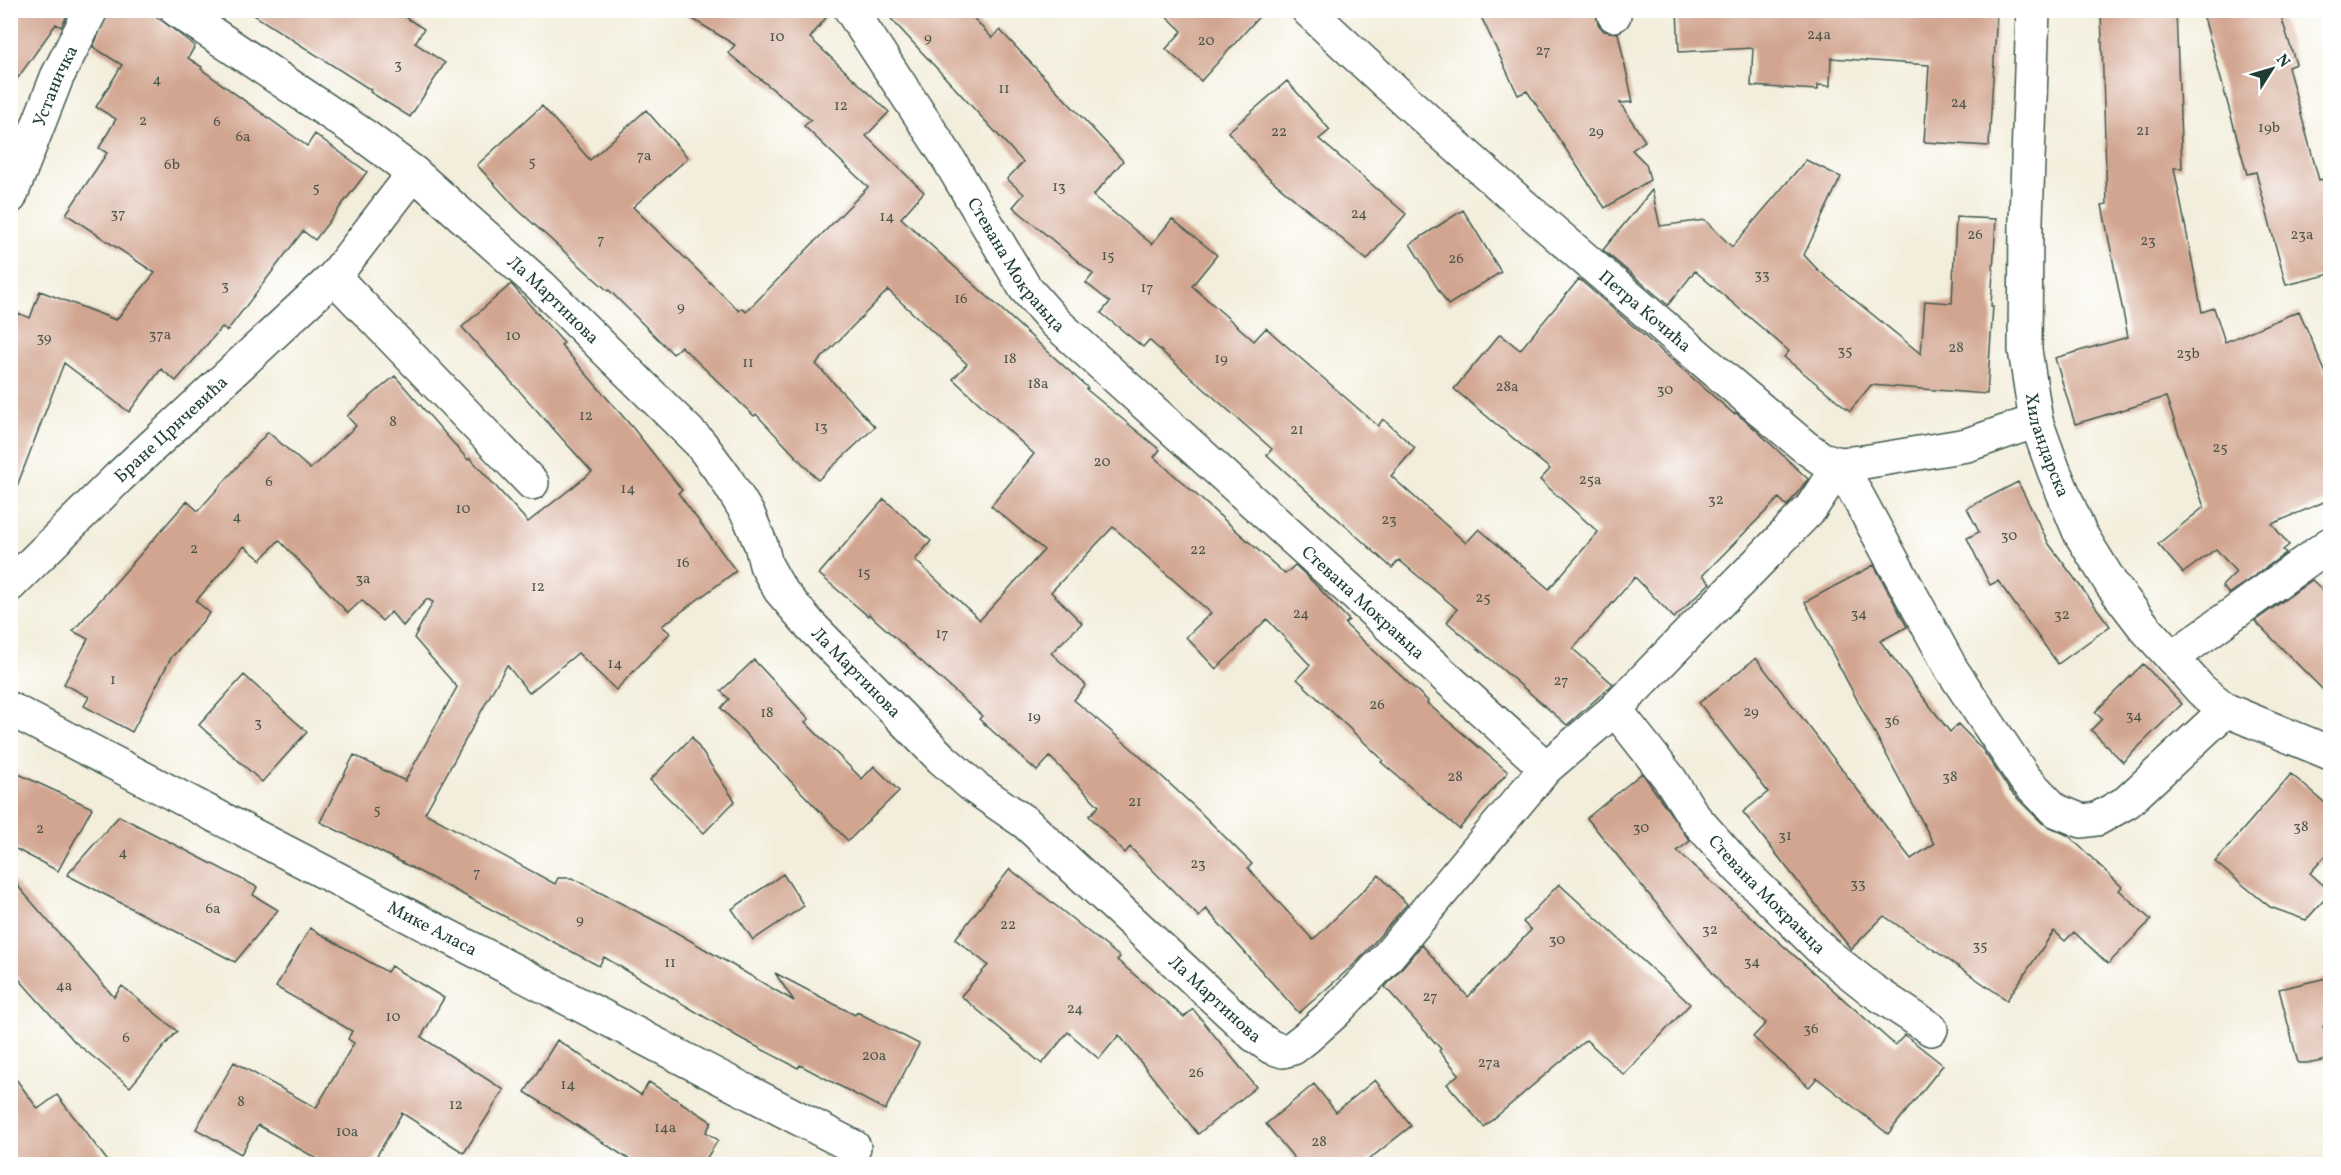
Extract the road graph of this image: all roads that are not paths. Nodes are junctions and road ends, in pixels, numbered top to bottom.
1 (91, 10) edge
2 (177, 10) edge
3 (851, 10) edge
4 (1308, 10) edge
5 (2033, 10) edge
6 (414, 173) junction
7 (10, 197) edge
8 (334, 278) junction
9 (2036, 421) junction
10 (1840, 464) junction
11 (532, 483) dead end
12 (2331, 544) edge
13 (10, 585) edge
14 (2172, 658) junction
15 (10, 709) edge
16 (1614, 709) junction
17 (2226, 711) junction
18 (2331, 753) edge
19 (1546, 768) junction
20 (1931, 1029) dead end
21 (854, 1147) dead end

1 - 7 street, Устаничка
2 - 6 street, Ла Мартинова
3 - 19 street, Стевана Мокрањца
4 - 10 street, Петра Кочића
5 - 9 street, Хиландарска
6 - 8 street, Бране Црнчевића
6 - 19 street, Ла Мартинова
8 - 11 street
8 - 13 street, Бране Црнчевића
9 - 10 street
9 - 14 street, Хиландарска
10 - 16 street
10 - 17 street
12 - 14 street
14 - 17 street, Хиландарска
15 - 21 street, Мике Аласа
16 - 19 street
16 - 20 street, Стевана Мокрањца
17 - 18 street, Хиландарска

